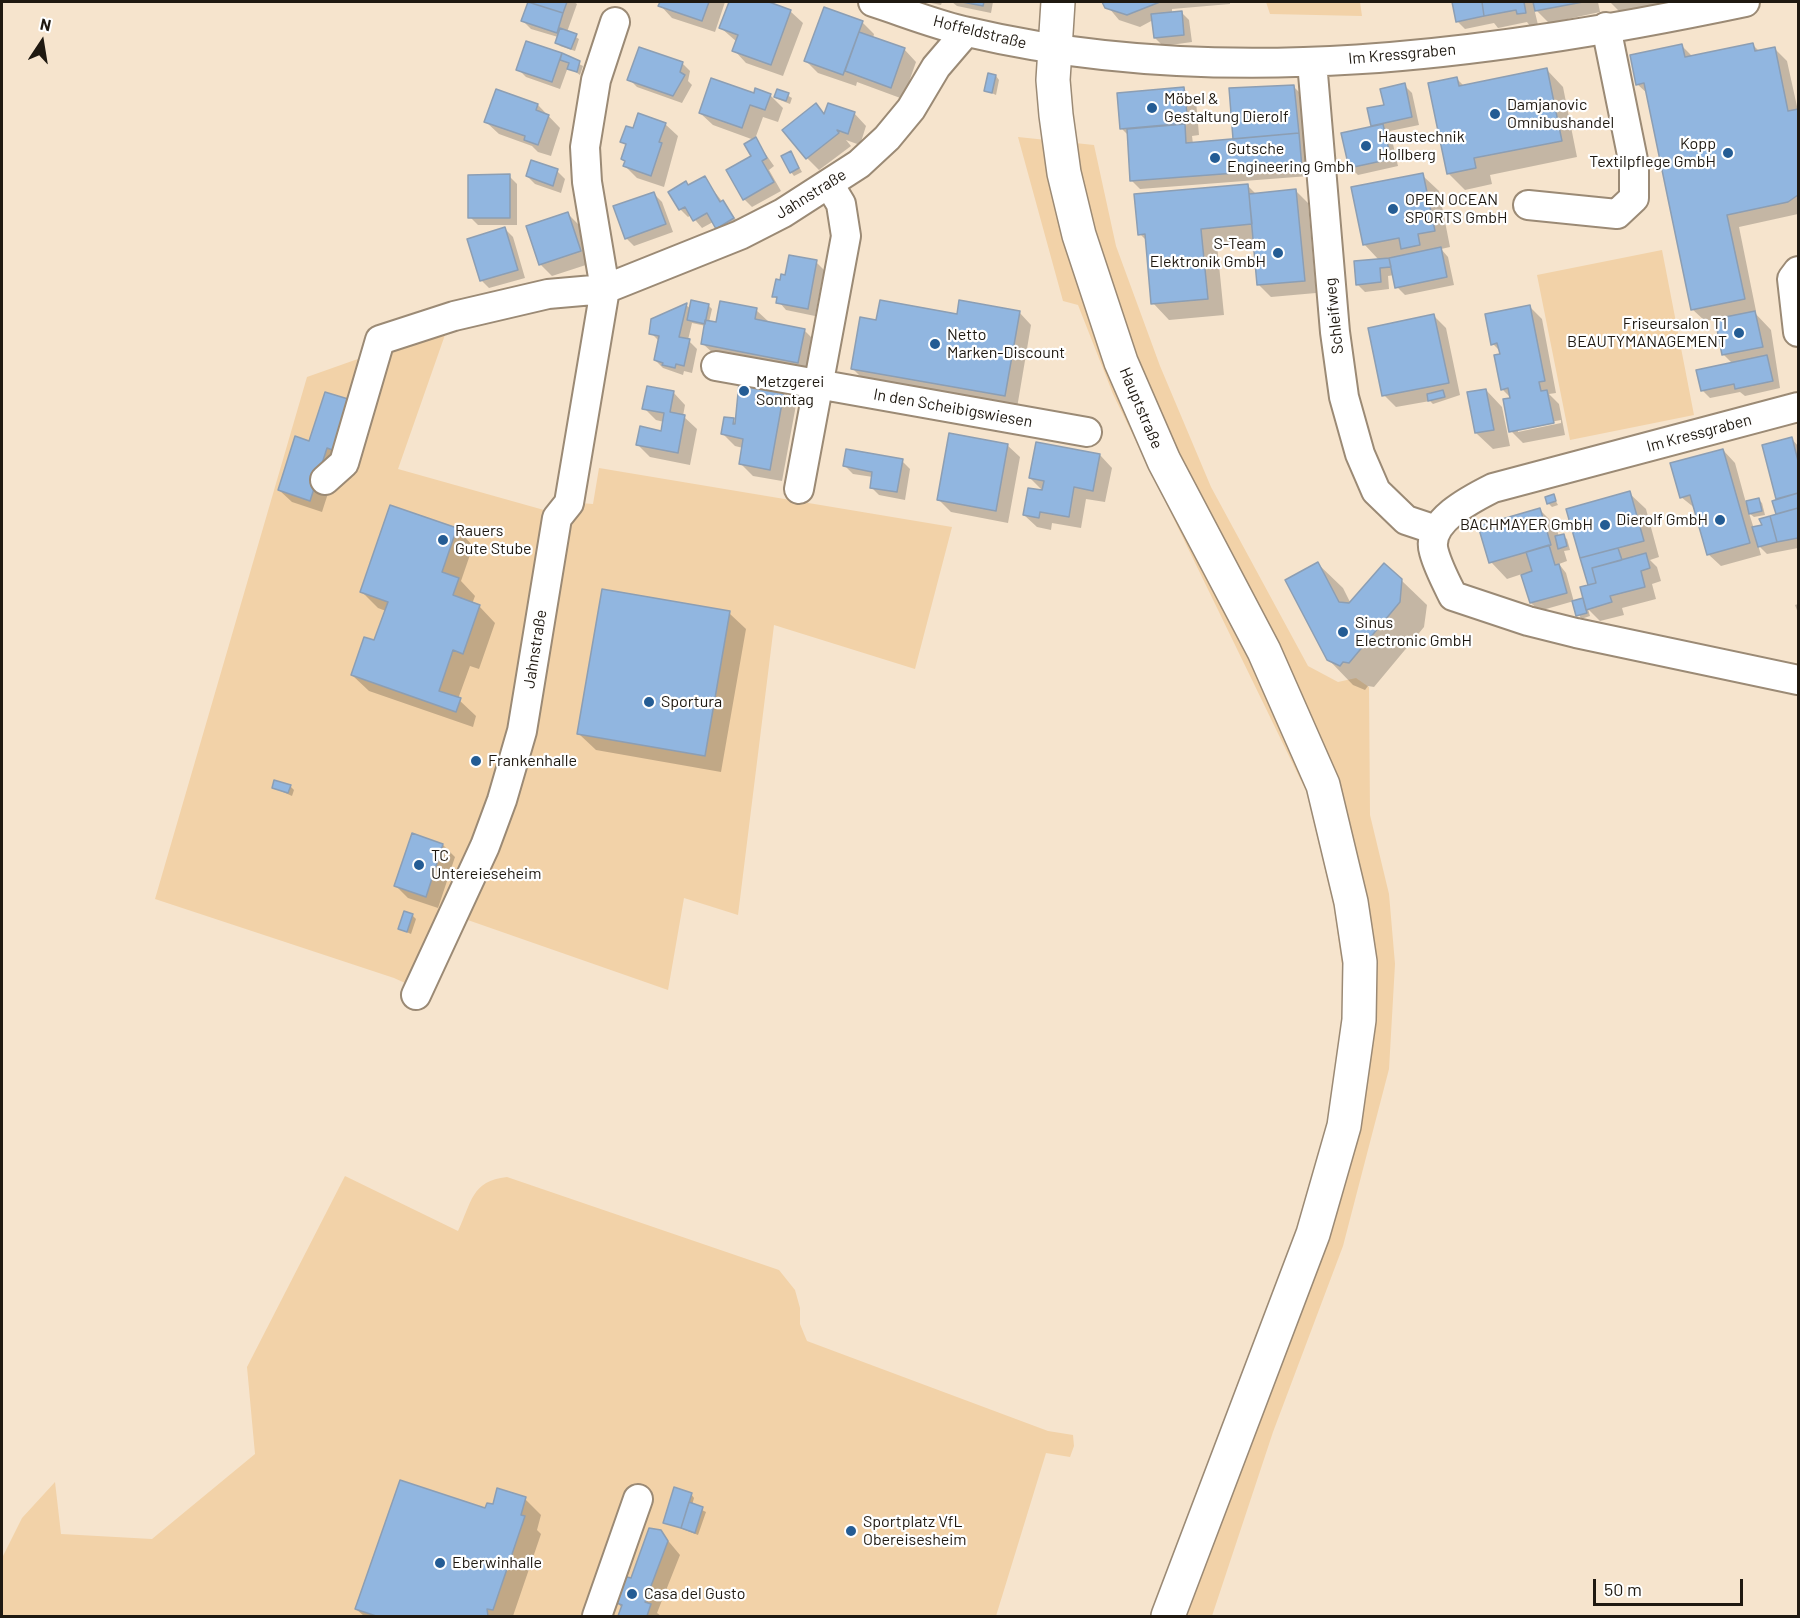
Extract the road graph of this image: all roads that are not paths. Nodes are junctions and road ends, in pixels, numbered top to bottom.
1 (1058, 2) edge
2 (1745, 2) edge
3 (890, 4) edge
4 (615, 22) dead end
5 (1606, 27) junction
6 (966, 32) junction
7 (1054, 48) junction
8 (1312, 62) junction
9 (829, 184) junction
10 (1528, 205) dead end
11 (1798, 271) edge
12 (605, 289) junction
13 (1798, 332) edge
14 (716, 366) dead end
15 (818, 385) junction
16 (1798, 407) edge
17 (1087, 432) dead end
18 (325, 480) dead end
19 (799, 489) dead end
20 (1436, 530) junction
21 (1798, 680) edge
22 (416, 995) dead end
23 (638, 1499) dead end
24 (597, 1617) edge
25 (1168, 1617) edge

1 - 7 main road, Hauptstraße
2 - 5 street, Im Kressgraben
3 - 6 street, Hoffeldstraße
4 - 12 street
5 - 8 street, Im Kressgraben
5 - 10 street
6 - 7 street, Hoffeldstraße
6 - 9 street, Jahnstraße
7 - 8 street, Im Kressgraben
7 - 25 main road, Hauptstraße
8 - 20 street, Schleifweg
9 - 12 street, Jahnstraße
9 - 15 street
11 - 13 street
12 - 18 street, Jahnstraße
12 - 22 street, Jahnstraße
14 - 15 street, In den Scheibigswiesen
15 - 17 street, In den Scheibigswiesen
15 - 19 street
16 - 20 street, Im Kressgraben
20 - 21 street
23 - 24 street

